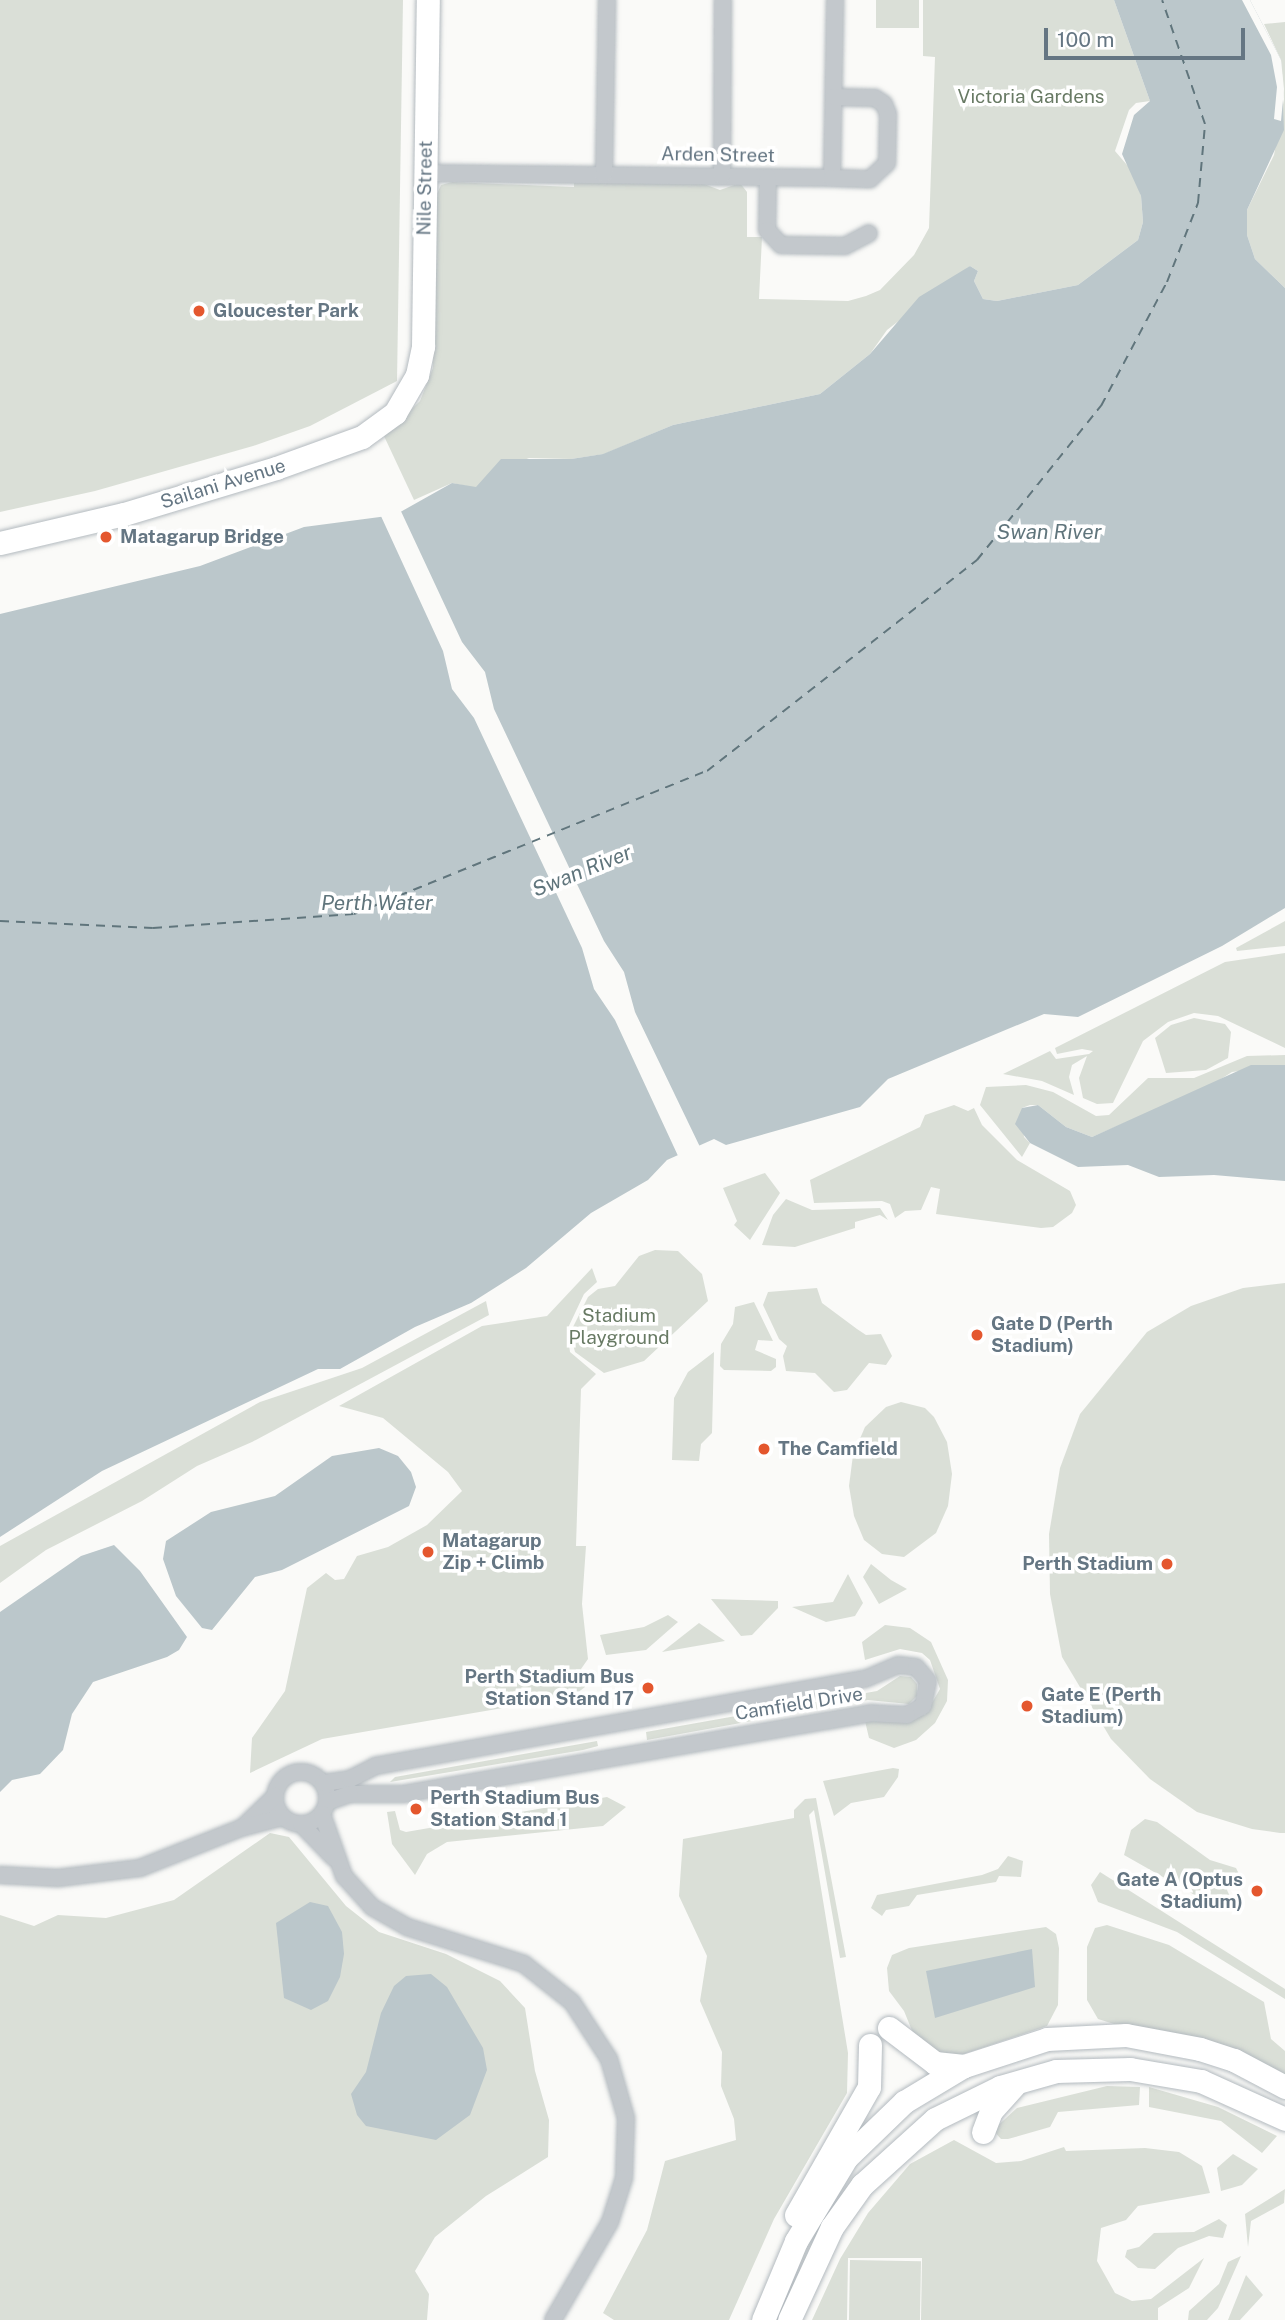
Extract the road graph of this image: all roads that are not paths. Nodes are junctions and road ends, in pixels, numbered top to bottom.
1 (428, 0) edge
2 (607, 0) edge
3 (723, 0) edge
4 (835, 0) edge
5 (834, 97) junction
6 (425, 173) junction
7 (604, 174) junction
8 (722, 176) junction
9 (768, 177) junction
10 (832, 178) junction
11 (869, 233) dead end
12 (417, 375) joint
13 (0, 543) edge
14 (323, 1783) junction
15 (275, 1796) junction
16 (325, 1808) junction
17 (284, 1817) junction
18 (301, 1824) junction
19 (241, 1828) junction
20 (336, 1860) junction
21 (0, 1875) edge
22 (889, 2028) dead end
23 (870, 2045) dead end
24 (964, 2066) junction
25 (1017, 2081) junction
26 (1285, 2087) edge
27 (1285, 2119) edge
28 (983, 2133) dead end
29 (553, 2320) edge
30 (749, 2320) edge
31 (762, 2320) edge
32 (789, 2320) edge

1 - 6 street, Nile Street
2 - 7 street
3 - 8 street
4 - 5 street
5 - 10 street
5 - 10 street, Arden Street
6 - 7 street, Arden Street
6 - 12 street, Nile Street
7 - 8 street, Arden Street
8 - 9 street, Arden Street
9 - 10 street, Arden Street
9 - 11 street
12 - 13 street, Sailani Avenue
14 - 15 street
14 - 16 street
14 - 16 street, Camfield Drive
15 - 17 street
15 - 19 street
16 - 18 street
16 - 20 street
17 - 18 street
17 - 19 street
18 - 20 street
19 - 21 street
20 - 29 street
22 - 24 street
23 - 30 street
24 - 26 street
24 - 31 street
25 - 27 street
25 - 28 street
25 - 32 street

